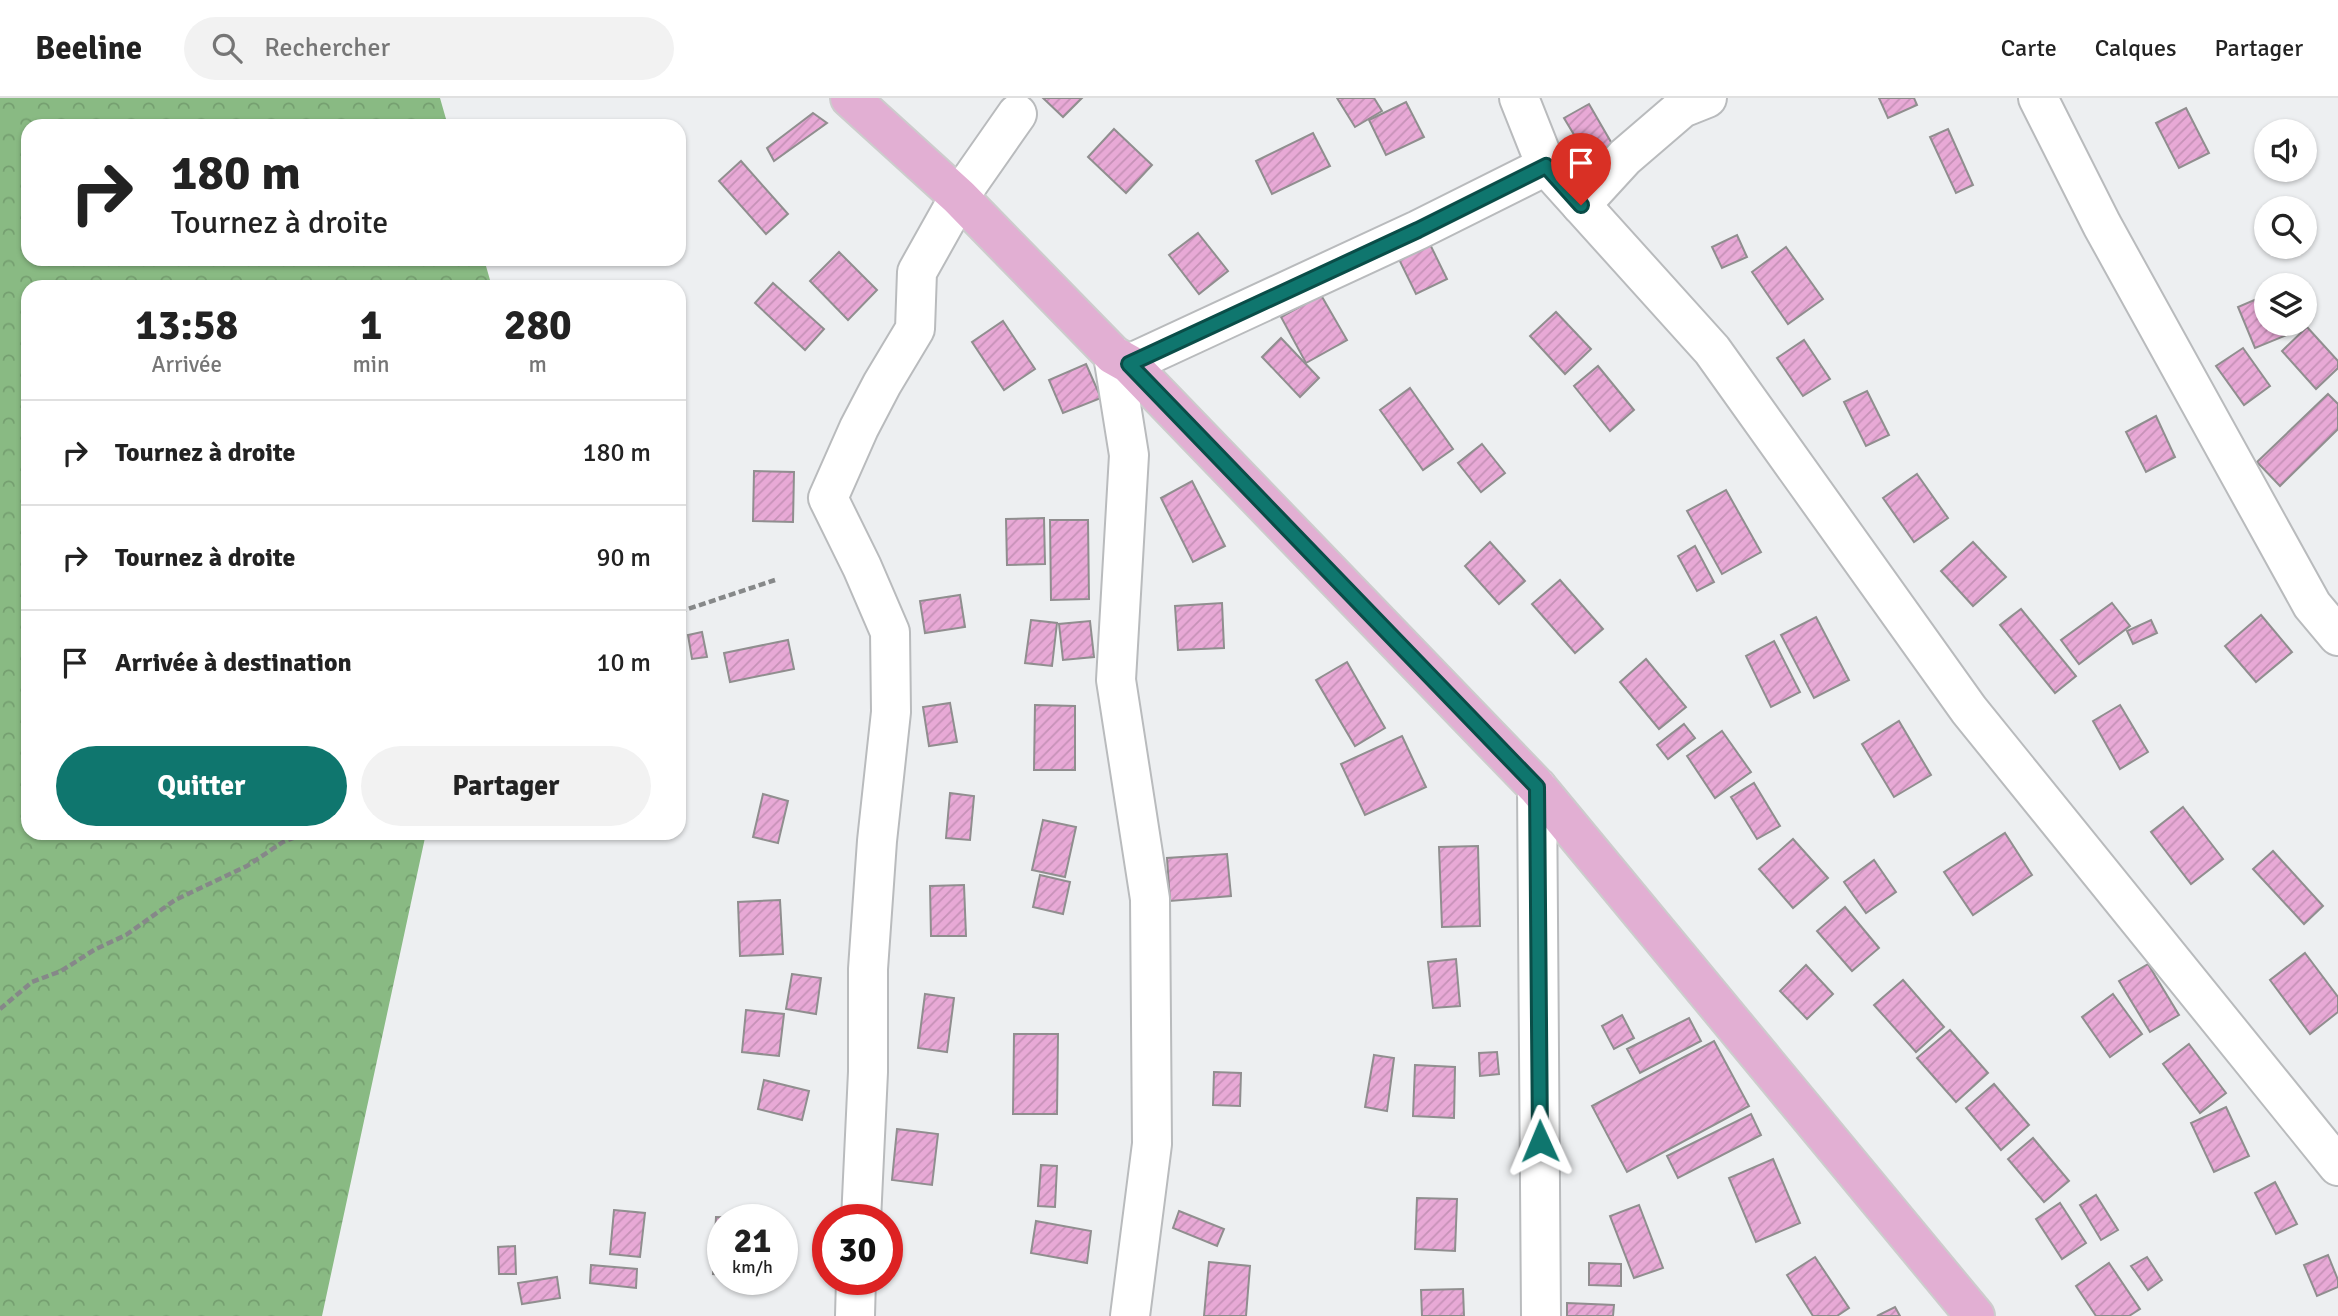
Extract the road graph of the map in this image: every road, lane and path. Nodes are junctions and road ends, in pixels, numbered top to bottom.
1 (850, 98) edge
2 (1519, 98) edge
3 (1707, 98) edge
4 (2038, 98) edge
5 (1017, 114) dead end
6 (1546, 166) junction
7 (959, 197) junction
8 (1581, 205) junction
9 (1121, 359) junction
10 (775, 580) dead end
11 (686, 610) edge
12 (2338, 636) edge
13 (1537, 787) junction
14 (288, 840) edge
15 (0, 1009) edge
16 (2338, 1166) edge
17 (862, 1204) edge
18 (856, 1295) edge
19 (855, 1316) edge
20 (1130, 1316) edge
21 (1541, 1316) edge
22 (1975, 1316) edge

1 - 7 main road
2 - 6 street
3 - 8 street
4 - 12 street
5 - 7 street
6 - 8 street
6 - 9 street
7 - 9 main road
7 - 17 street
8 - 16 street
9 - 13 main road
9 - 20 street
10 - 11 path
13 - 21 street
13 - 22 main road
14 - 15 path
18 - 19 street

